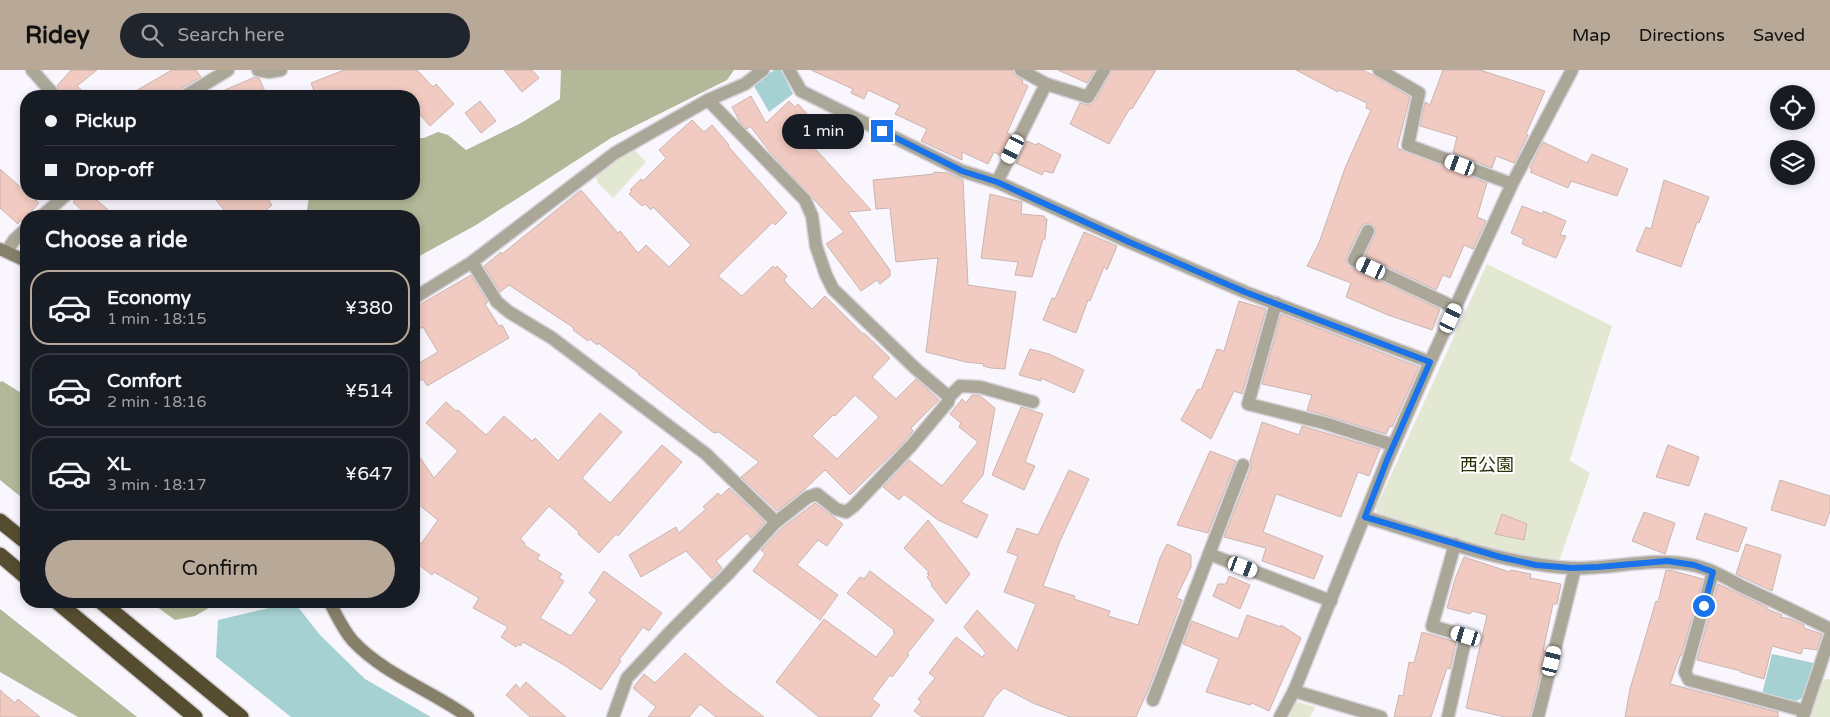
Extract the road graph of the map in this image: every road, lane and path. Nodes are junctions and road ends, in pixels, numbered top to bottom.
1 (32, 70) edge
2 (228, 70) edge
3 (258, 70) edge
4 (280, 70) edge
5 (763, 70) edge
6 (789, 70) edge
7 (1021, 70) edge
8 (1104, 70) edge
9 (1379, 70) edge
10 (1572, 70) edge
11 (1046, 84) junction
12 (50, 90) edge
13 (195, 90) edge
14 (708, 100) junction
15 (997, 182) junction
16 (1512, 184) junction
17 (60, 200) edge
18 (49, 210) edge
19 (1368, 231) dead end
20 (20, 234) edge
21 (3, 250) edge
22 (20, 258) edge
23 (472, 262) junction
24 (420, 294) edge
25 (1276, 303) junction
26 (1456, 308) junction
27 (1430, 362) junction
28 (949, 397) junction
29 (1033, 402) dead end
30 (1393, 445) junction
31 (1243, 465) dead end
32 (1365, 517) junction
33 (0, 521) edge
34 (776, 522) junction
35 (20, 537) edge
36 (1455, 544) junction
37 (1209, 554) junction
38 (0, 555) edge
39 (1575, 568) junction
40 (20, 572) edge
41 (1713, 572) junction
42 (1330, 601) junction
43 (64, 608) edge
44 (109, 608) edge
45 (333, 608) edge
46 (1830, 629) edge
47 (1830, 636) edge
48 (1824, 672) edge
49 (1294, 691) junction
50 (1153, 700) dead end
51 (1804, 714) edge
52 (195, 717) edge
53 (242, 717) edge
54 (468, 717) edge
55 (612, 717) edge
56 (1280, 717) edge
57 (1381, 717) edge
58 (1448, 717) edge
59 (1538, 717) edge

1 - 12 street
2 - 13 street
3 - 4 street
5 - 14 street
6 - 15 street
7 - 11 street
8 - 11 street
9 - 16 street
10 - 16 street
11 - 15 street
14 - 23 street
14 - 28 street
15 - 25 street
16 - 26 street
17 - 18 street
19 - 26 street
20 - 21 street
21 - 22 street
23 - 24 street
23 - 34 street
25 - 27 street
25 - 30 street
26 - 27 street
27 - 30 street
28 - 29 street
28 - 34 street
30 - 32 street
31 - 37 street
32 - 36 street
32 - 42 street
33 - 35 highway
34 - 55 street
36 - 39 street
36 - 58 street
37 - 42 street
37 - 50 street
38 - 40 highway
39 - 41 street
39 - 59 street
41 - 46 street
41 - 51 street
42 - 49 street
43 - 52 highway
44 - 53 highway
45 - 54 street
47 - 48 street
48 - 51 street
49 - 56 street
49 - 57 street

